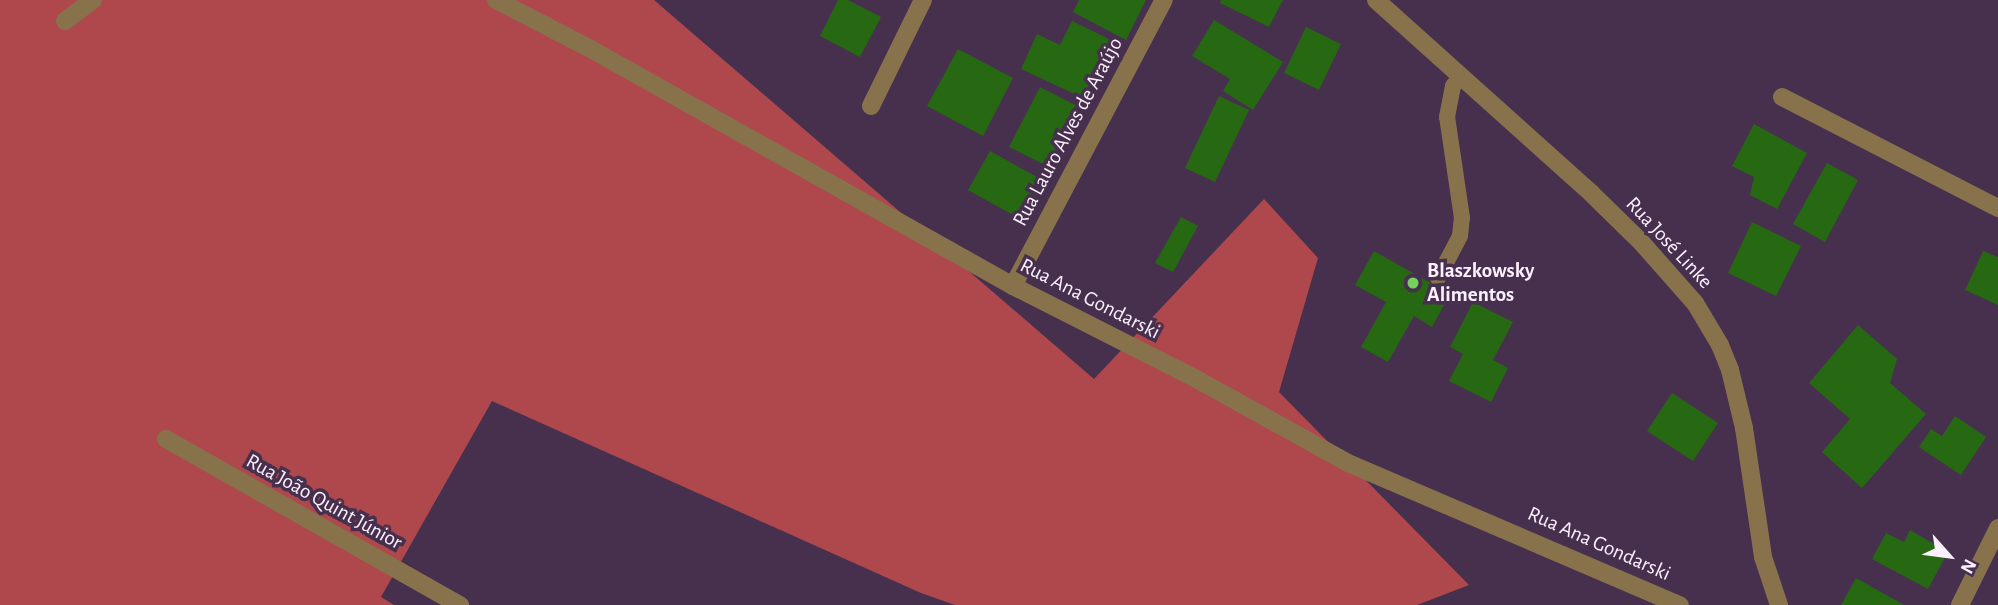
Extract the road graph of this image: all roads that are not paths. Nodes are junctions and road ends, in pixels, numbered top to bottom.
1 (93, 0) edge
2 (496, 0) edge
3 (923, 0) edge
4 (1164, 0) edge
5 (1376, 0) edge
6 (65, 21) dead end
7 (1461, 76) junction
8 (1782, 97) dead end
9 (871, 106) dead end
10 (1998, 208) edge
11 (1438, 278) dead end
12 (1013, 286) junction
13 (166, 439) dead end
14 (1998, 528) edge
15 (460, 605) edge
16 (1680, 605) edge
17 (1779, 605) edge
18 (1960, 605) edge

1 - 6 street
2 - 12 street, Rua Ana Gondarski
3 - 9 street
4 - 12 street, Rua Lauro Alves de Araújo
5 - 7 street, Rua José Linke
7 - 11 lane
7 - 17 street, Rua José Linke
8 - 10 street
12 - 16 street, Rua Ana Gondarski
13 - 15 street, Rua João Quint Júnior
14 - 18 street

